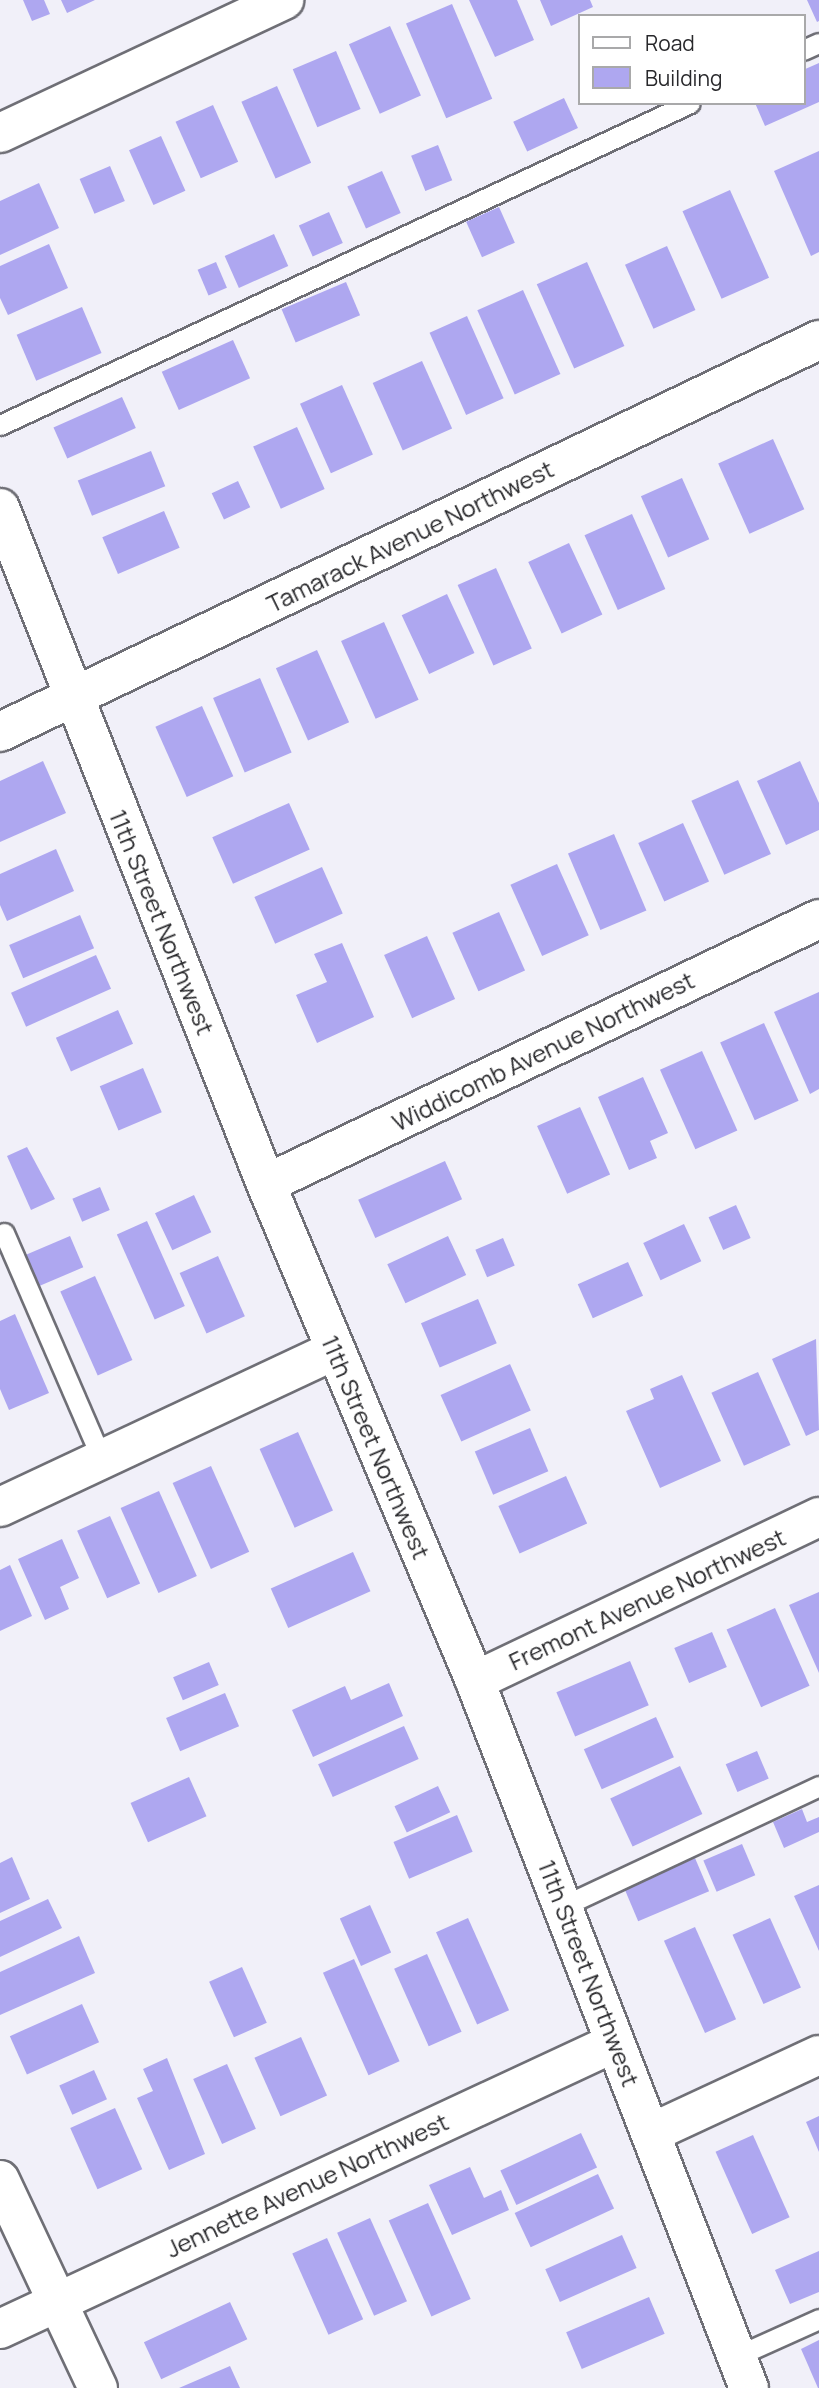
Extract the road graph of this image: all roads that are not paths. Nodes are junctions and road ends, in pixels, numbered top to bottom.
1 (284, 0) edge
2 (686, 105) edge
3 (0, 133) edge
4 (819, 340) edge
5 (0, 425) edge
6 (0, 508) edge
7 (73, 699) junction
8 (0, 732) edge
9 (819, 919) edge
10 (267, 1184) junction
11 (4, 1233) dead end
12 (335, 1350) junction
13 (102, 1459) junction
14 (0, 1507) edge
15 (819, 1517) edge
16 (475, 1681) junction
17 (819, 1786) edge
18 (563, 1906) junction
19 (614, 2043) junction
20 (819, 2054) edge
21 (651, 2133) junction
22 (0, 2180) edge
23 (58, 2301) junction
24 (819, 2319) edge
25 (0, 2329) edge
26 (743, 2372) edge
27 (98, 2388) edge

1 - 3 street
2 - 5 lane
4 - 7 street, Tamarack Avenue Northwest
6 - 7 street, 11th Street Northwest
7 - 8 street, Tamarack Avenue Northwest
7 - 10 street, 11th Street Northwest
9 - 10 street, Widdicomb Avenue Northwest
10 - 12 street, 11th Street Northwest
11 - 13 lane
12 - 13 street
12 - 16 street, 11th Street Northwest
13 - 14 street
15 - 16 street, Fremont Avenue Northwest
16 - 18 street, 11th Street Northwest
17 - 18 lane
18 - 19 street, 11th Street Northwest
19 - 21 street, 11th Street Northwest
19 - 23 street, Jennette Avenue Northwest
20 - 21 street
21 - 26 street, 11th Street Northwest
22 - 23 street
23 - 25 street, Jennette Avenue Northwest
23 - 27 street
24 - 26 lane

